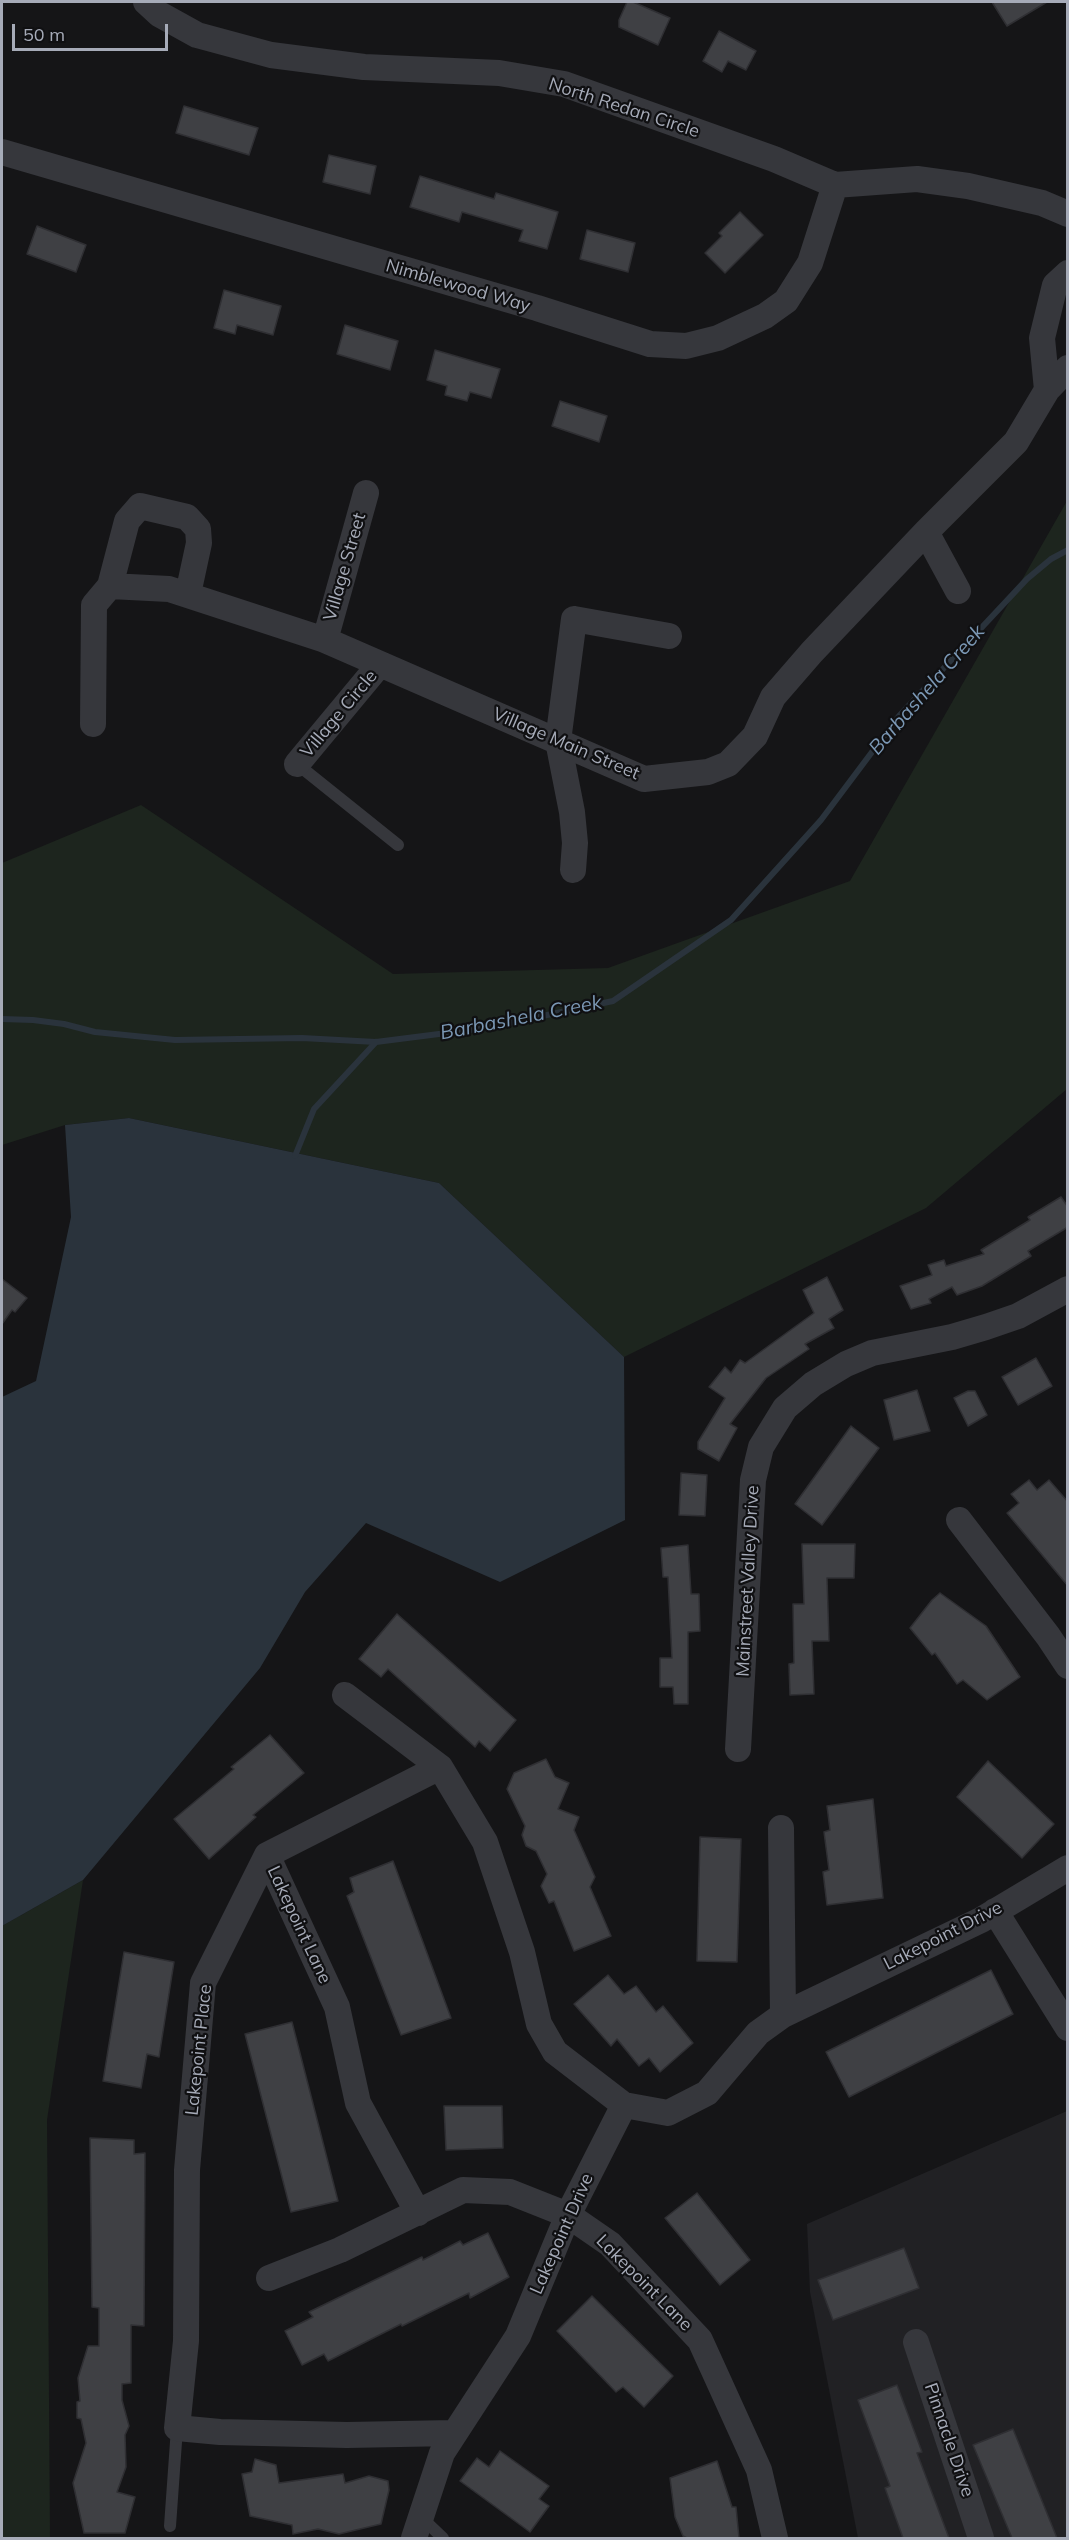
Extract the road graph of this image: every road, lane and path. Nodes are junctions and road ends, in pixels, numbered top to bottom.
1 (146, 2) edge
2 (2, 152) edge
3 (835, 185) junction
4 (1068, 214) edge
5 (1068, 273) edge
6 (1068, 368) edge
7 (1047, 390) junction
8 (366, 493) dead end
9 (926, 532) junction
10 (110, 586) junction
11 (958, 591) dead end
12 (188, 594) junction
13 (669, 636) dead end
14 (325, 640) junction
15 (380, 664) junction
16 (93, 724) dead end
17 (558, 741) junction
18 (297, 764) joint
19 (398, 845) dead end
20 (573, 870) dead end
21 (1068, 1288) edge
22 (959, 1520) dead end
23 (1068, 1666) edge
24 (345, 1695) dead end
25 (738, 1749) dead end
26 (440, 1767) junction
27 (780, 1828) dead end
28 (267, 1855) junction
29 (1068, 1868) edge
30 (995, 1911) junction
31 (783, 2014) junction
32 (1068, 2028) edge
33 (624, 2105) junction
34 (418, 2213) junction
35 (568, 2215) junction
36 (270, 2278) dead end
37 (916, 2342) dead end
38 (177, 2428) junction
39 (453, 2433) junction
40 (170, 2526) dead end
41 (418, 2528) edge
42 (443, 2538) edge
43 (775, 2538) edge
44 (981, 2538) edge

1 - 3 street, North Redan Circle
2 - 3 street, Nimblewood Way
3 - 4 street, North Redan Circle
5 - 7 street
6 - 7 street, Village Main Street
7 - 9 street, Village Main Street
8 - 14 street, Village Street
9 - 11 street
9 - 17 street, Village Main Street
10 - 12 street, Village Main Street
10 - 12 street
10 - 16 street
12 - 14 street, Village Main Street
13 - 17 street
14 - 15 street, Village Main Street
15 - 17 street, Village Main Street
15 - 18 street, Village Circle
17 - 20 street
18 - 19 lane
21 - 25 street, Mainstreet Valley Drive
22 - 23 street
24 - 26 street
26 - 28 street
26 - 33 street
27 - 31 street
28 - 34 street, Lakepoint Lane
28 - 38 street, Lakepoint Place
29 - 30 street, Lakepoint Drive
30 - 31 street, Lakepoint Drive
30 - 32 street
31 - 33 street, Lakepoint Drive
33 - 35 street, Lakepoint Drive
34 - 35 street, Lakepoint Lane
34 - 36 street
35 - 39 street, Lakepoint Drive
35 - 43 street, Lakepoint Lane
37 - 44 street, Pinnacle Drive
38 - 39 street
38 - 40 lane
39 - 41 street, Lakepoint Drive
41 - 42 lane

